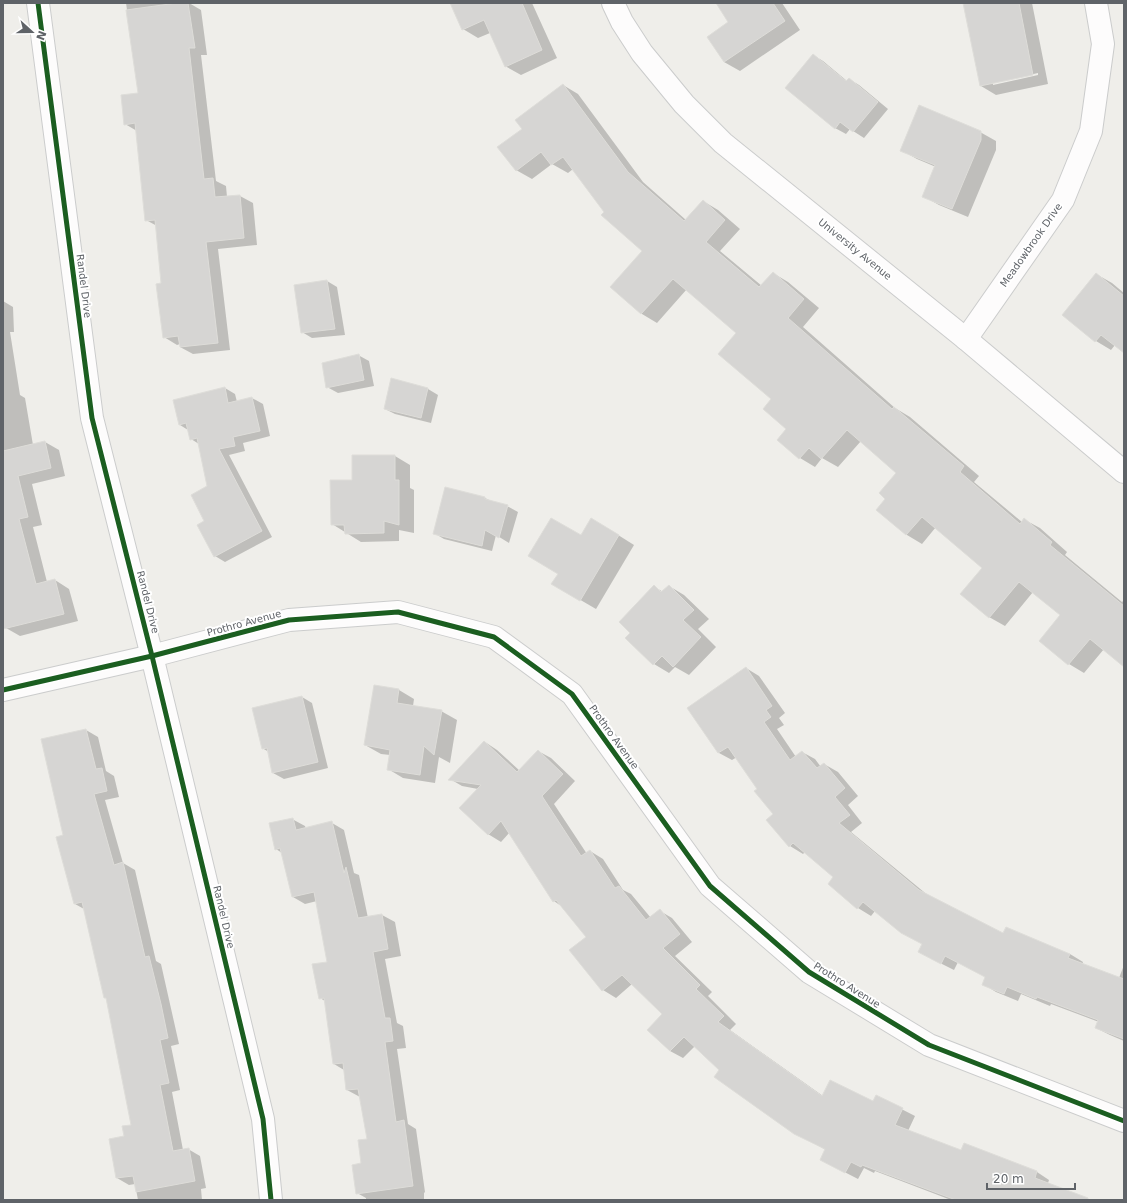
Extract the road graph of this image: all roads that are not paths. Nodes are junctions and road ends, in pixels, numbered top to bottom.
1 (38, 3) edge
2 (613, 3) edge
3 (1096, 3) edge
4 (966, 339) junction
5 (1124, 472) edge
6 (152, 656) junction
7 (3, 690) edge
8 (1124, 1121) edge
9 (271, 1200) edge

1 - 6 street, Randel Drive
2 - 4 street, University Avenue
3 - 4 street, Meadowbrook Drive
4 - 5 street, University Avenue
6 - 7 street, Prothro Avenue
6 - 8 street, Prothro Avenue
6 - 9 street, Randel Drive

